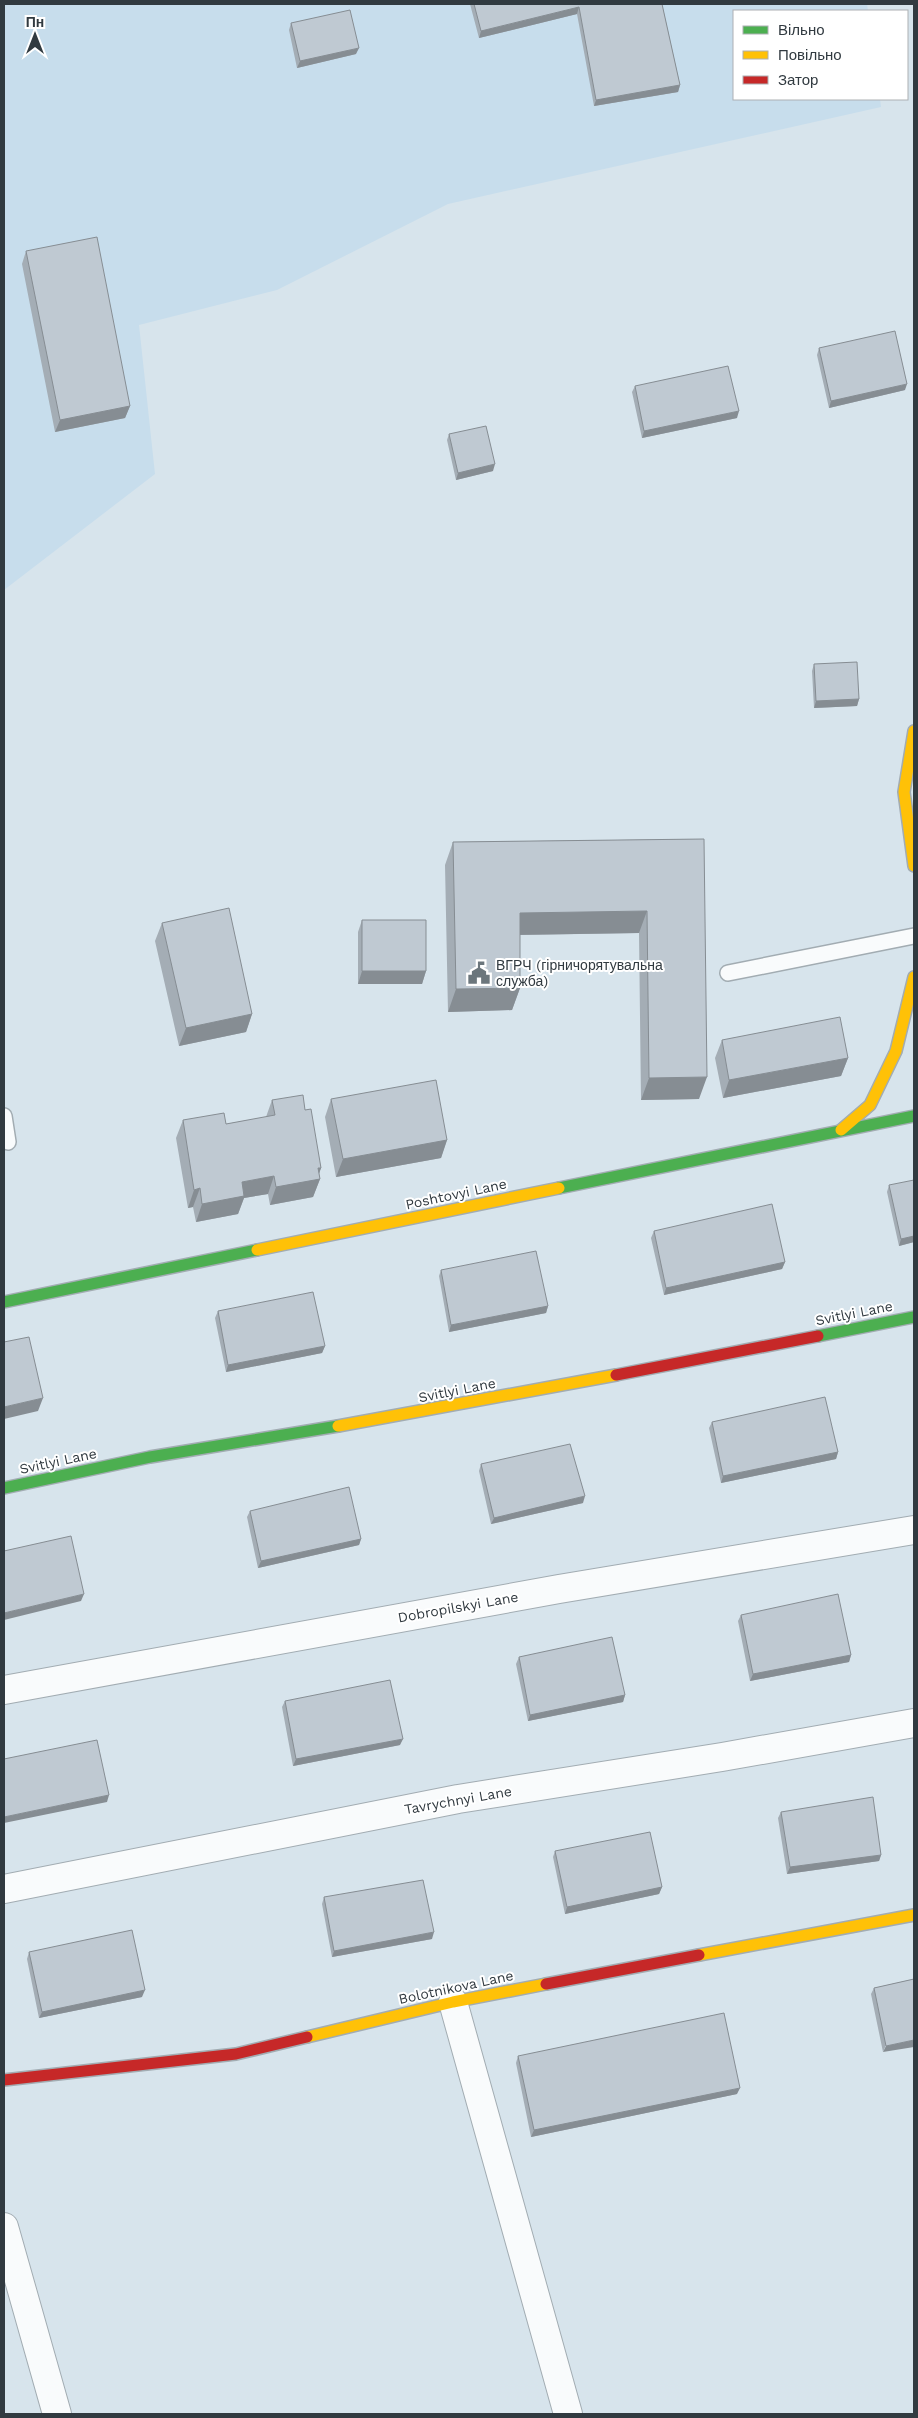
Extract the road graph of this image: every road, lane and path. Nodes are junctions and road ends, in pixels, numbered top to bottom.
1 (914, 730) edge
2 (914, 866) edge
3 (914, 936) edge
4 (728, 973) dead end
5 (914, 977) edge
6 (4, 1116) edge
7 (914, 1116) edge
8 (839, 1131) junction
9 (8, 1142) dead end
10 (4, 1302) edge
11 (914, 1317) edge
12 (4, 1488) edge
13 (914, 1530) edge
14 (4, 1690) edge
15 (914, 1722) edge
16 (4, 1889) edge
17 (914, 1915) edge
18 (452, 2002) junction
19 (4, 2080) edge
20 (4, 2227) edge
21 (58, 2414) edge
22 (568, 2414) edge

1 - 2 street
3 - 4 lane
5 - 8 street
6 - 9 lane
7 - 8 street, Poshtovyi Lane
8 - 10 street, Poshtovyi Lane
11 - 12 street, Svitlyi Lane
13 - 14 street, Dobropilskyi Lane
15 - 16 street, Tavrychnyi Lane
17 - 18 street, Bolotnikova Lane
18 - 19 street, Bolotnikova Lane
18 - 22 street
20 - 21 street

